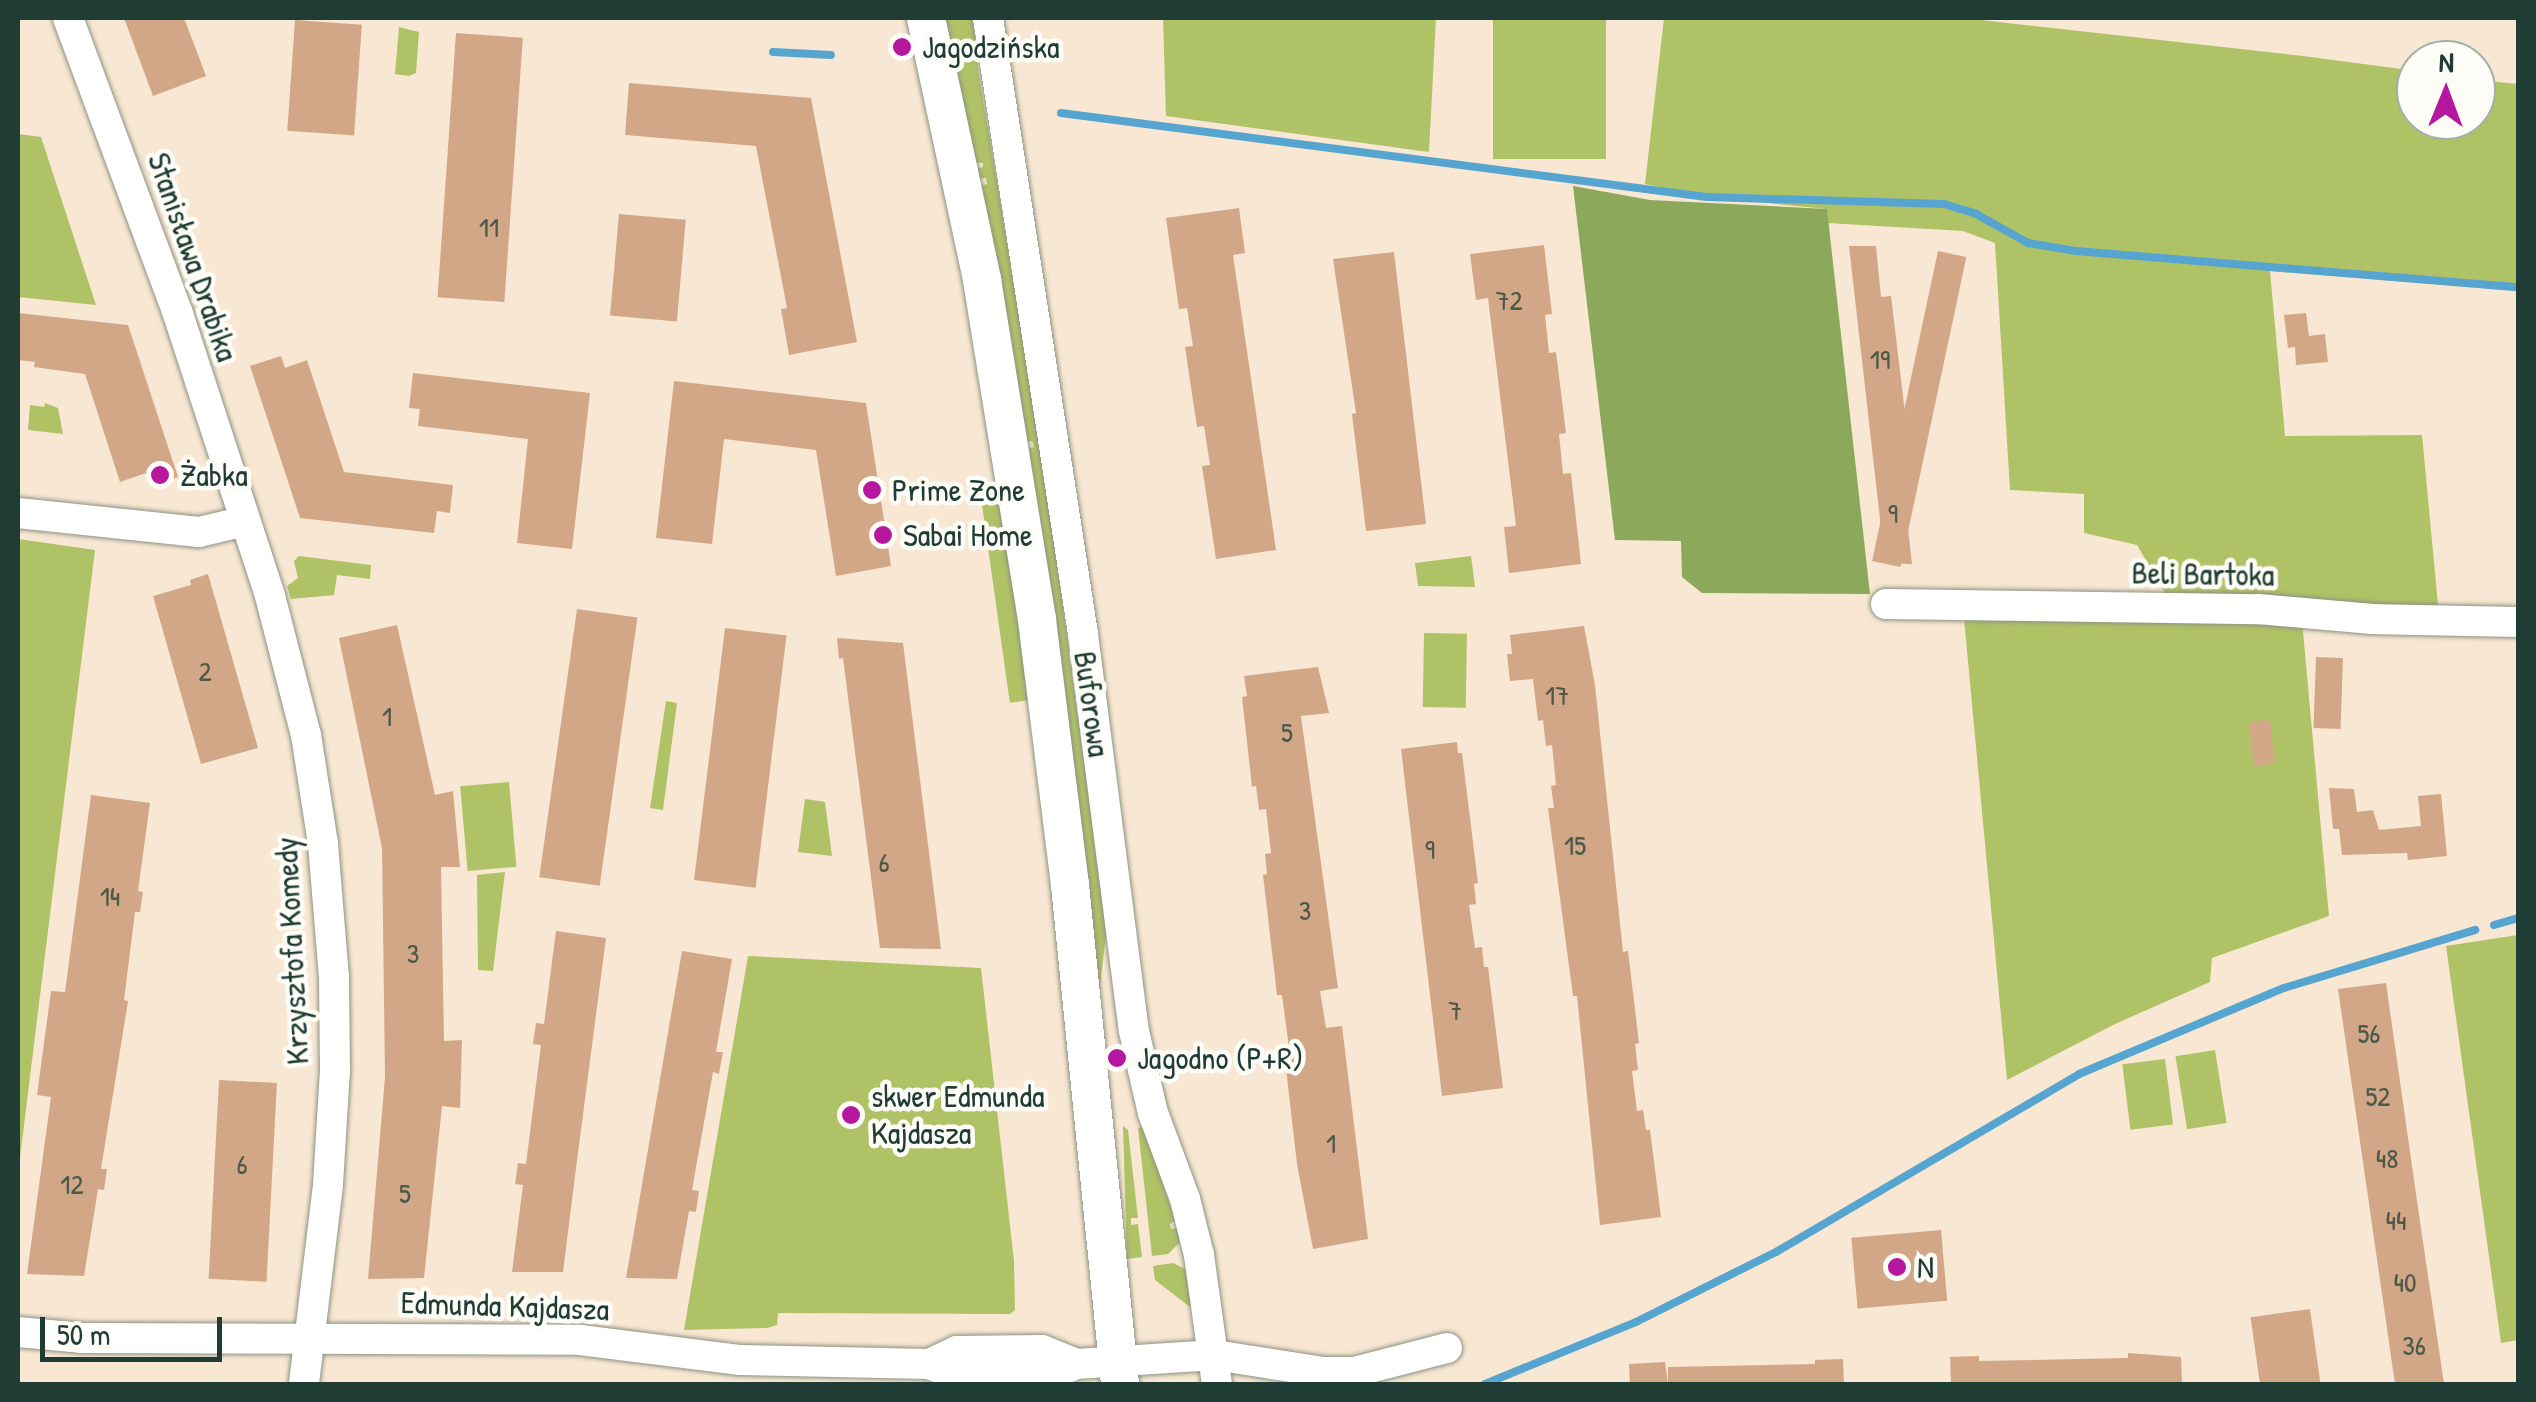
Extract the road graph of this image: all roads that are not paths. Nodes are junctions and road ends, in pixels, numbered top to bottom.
1 (68, 18) edge
2 (926, 18) edge
3 (988, 18) edge
4 (18, 513) edge
5 (245, 521) junction
6 (1886, 604) dead end
7 (2518, 622) edge
8 (18, 1332) edge
9 (310, 1336) junction
10 (1446, 1348) dead end
11 (1216, 1370) edge
12 (1119, 1373) edge
13 (304, 1384) edge

1 - 5 street, Stanisława Drabika
2 - 12 main road, Buforowa
3 - 11 street, Buforowa
4 - 5 street
5 - 9 street, Krzysztofa Komedy
6 - 7 street, Beli Bartoka
8 - 9 street, Edmunda Kajdasza
9 - 12 street, Edmunda Kajdasza
9 - 13 street, Krzysztofa Komedy
10 - 11 street, Edmunda Kajdasza
11 - 12 street, Edmunda Kajdasza

